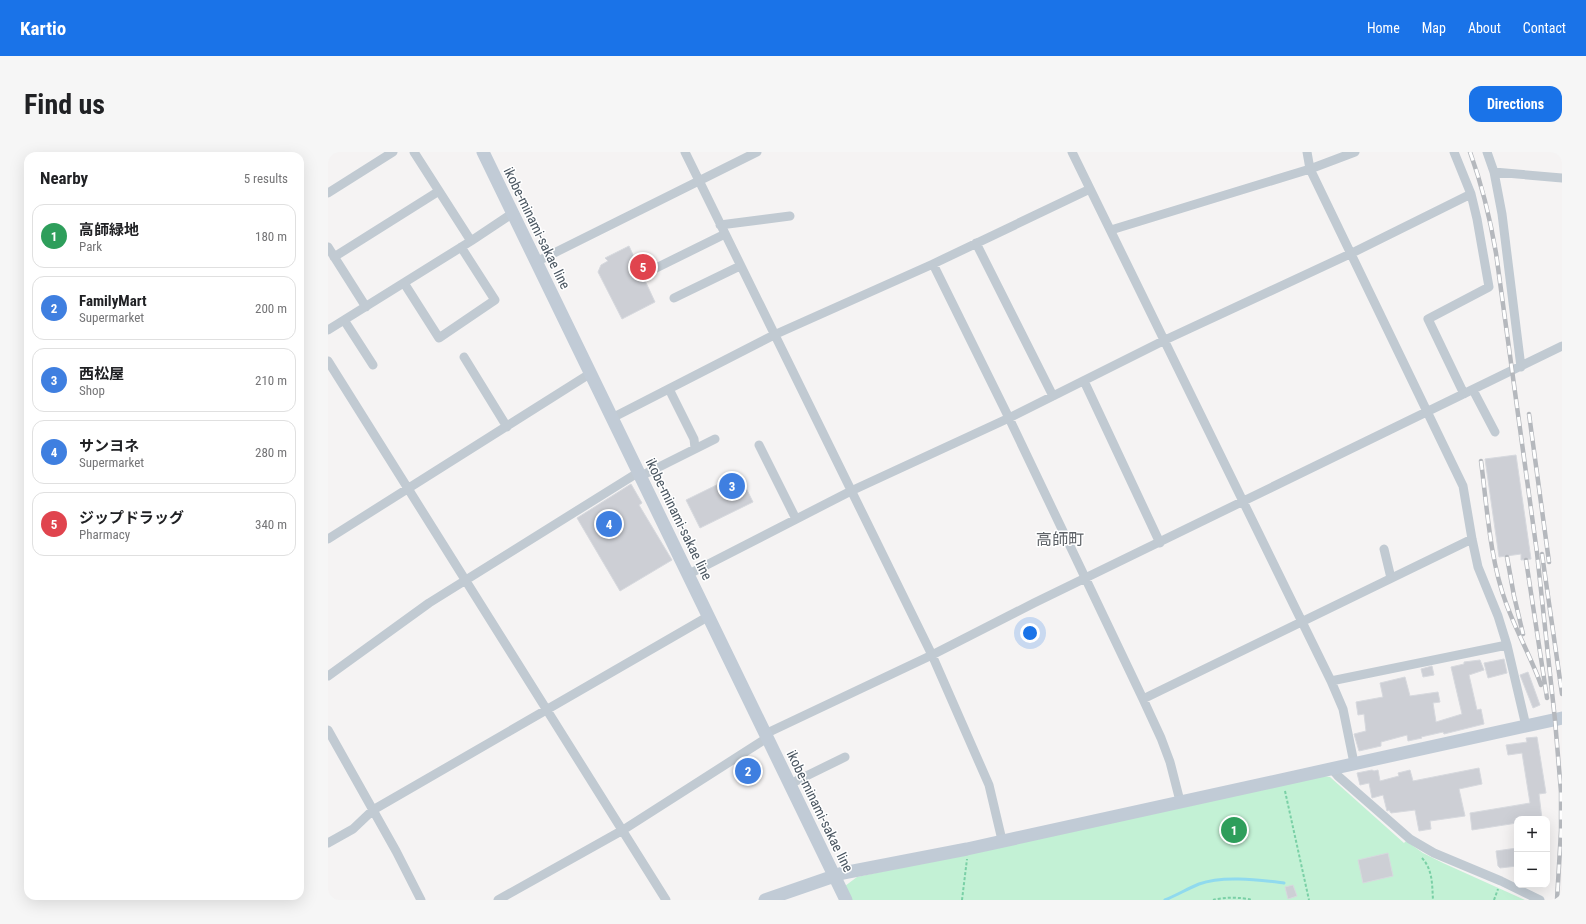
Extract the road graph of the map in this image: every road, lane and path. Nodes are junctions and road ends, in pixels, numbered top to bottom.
1 (393, 152) edge
2 (414, 152) edge
3 (483, 152) edge
4 (685, 152) edge
5 (757, 152) edge
6 (1072, 152) edge
7 (1307, 152) edge
8 (1354, 152) edge
9 (1454, 152) edge
10 (1487, 152) edge
11 (1310, 168) junction
12 (1494, 172) junction
13 (1562, 178) edge
14 (699, 180) junction
15 (1090, 189) junction
16 (439, 191) junction
17 (328, 193) edge
18 (1471, 194) junction
19 (513, 213) junction
20 (790, 216) dead end
21 (720, 225) junction
22 (1111, 230) junction
23 (725, 234) junction
24 (471, 241) junction
25 (976, 243) junction
26 (328, 247) edge
27 (461, 247) junction
28 (1350, 254) junction
29 (334, 257) junction
30 (536, 262) junction
31 (933, 264) junction
32 (740, 266) junction
33 (650, 271) dead end
34 (404, 283) junction
35 (674, 298) dead end
36 (366, 307) junction
37 (344, 320) junction
38 (328, 330) edge
39 (774, 335) junction
40 (1166, 340) junction
41 (1562, 346) edge
42 (464, 357) dead end
43 (328, 361) edge
44 (373, 365) dead end
45 (1521, 367) junction
46 (591, 373) junction
47 (1084, 381) junction
48 (669, 389) junction
49 (1473, 390) junction
50 (1464, 394) junction
51 (1053, 396) junction
52 (1427, 412) junction
53 (612, 418) junction
54 (1009, 418) junction
55 (507, 426) junction
56 (1494, 432) dead end
57 (715, 439) dead end
58 (758, 445) dead end
59 (695, 448) junction
60 (640, 474) junction
61 (409, 489) junction
62 (851, 491) junction
63 (1243, 502) junction
64 (796, 519) junction
65 (328, 539) edge
66 (1472, 539) junction
67 (1160, 542) junction
68 (1384, 549) dead end
69 (689, 574) junction
70 (1085, 578) junction
71 (1391, 578) junction
72 (466, 580) junction
73 (709, 616) junction
74 (1301, 622) junction
75 (1507, 645) junction
76 (932, 655) junction
77 (328, 676) edge
78 (1331, 681) junction
79 (1143, 699) junction
80 (548, 710) junction
81 (1562, 718) edge
82 (1526, 726) junction
83 (328, 730) edge
84 (766, 736) junction
85 (845, 757) dead end
86 (1354, 763) junction
87 (1332, 769) junction
88 (790, 784) junction
89 (1284, 786) dead end
90 (1180, 801) junction
91 (373, 810) junction
92 (623, 830) junction
93 (1002, 840) junction
94 (328, 842) edge
95 (967, 853) dead end
96 (1417, 853) dead end
97 (834, 875) junction
98 (422, 900) edge
99 (498, 900) edge
100 (666, 900) edge
101 (764, 900) edge
102 (846, 900) edge
103 (962, 900) edge
104 (1213, 900) edge
105 (1252, 900) edge
106 (1309, 900) edge
107 (1433, 900) edge
108 (1540, 900) edge

1 - 17 street
2 - 16 street
3 - 19 main road, ikobe-minami-sakae line
4 - 14 street
5 - 14 street
6 - 15 street
7 - 11 street
8 - 11 street
9 - 18 street
10 - 12 street
11 - 22 street
11 - 28 street
12 - 13 street
12 - 45 street
14 - 21 street
14 - 30 street
15 - 22 street
15 - 25 street
16 - 24 street
16 - 29 street
18 - 28 street
18 - 50 street
19 - 24 street
19 - 30 main road, ikobe-minami-sakae line
20 - 21 street
21 - 23 street
22 - 40 street
23 - 32 street
23 - 33 street
24 - 27 street
25 - 31 street
25 - 51 street
26 - 29 street
27 - 34 street
27 - 34 street
28 - 40 street
28 - 52 street
29 - 36 street
30 - 46 main road, ikobe-minami-sakae line
31 - 39 street
31 - 54 street
32 - 35 street
32 - 39 street
34 - 36 street
36 - 37 street
37 - 38 street
37 - 44 street
39 - 48 street
39 - 62 street
40 - 47 street
40 - 63 street
41 - 45 street
42 - 55 street
43 - 61 street
45 - 49 street
46 - 53 main road, ikobe-minami-sakae line
46 - 55 street
47 - 51 street
47 - 67 street
48 - 53 street
48 - 59 street
49 - 50 street
49 - 56 street
50 - 52 street
51 - 54 street
52 - 63 street
52 - 66 street
53 - 60 main road, ikobe-minami-sakae line
54 - 62 street
54 - 70 street
55 - 61 street
57 - 59 street
58 - 64 street
59 - 60 street
60 - 69 main road, ikobe-minami-sakae line
60 - 72 street
61 - 65 street
61 - 72 street
62 - 64 street
62 - 76 street
63 - 67 street
63 - 74 street
64 - 69 street
66 - 71 street
66 - 75 street
67 - 70 street
68 - 71 street
69 - 73 main road, ikobe-minami-sakae line
70 - 76 street
70 - 79 street
71 - 74 street
72 - 77 street
72 - 80 street
73 - 80 street
73 - 84 main road, ikobe-minami-sakae line
74 - 78 street
74 - 79 street
75 - 78 street
75 - 82 street
76 - 84 street
76 - 93 street
78 - 86 street
79 - 90 street
80 - 91 street
80 - 92 street
81 - 82 main road
82 - 86 main road
83 - 91 street
84 - 88 main road, ikobe-minami-sakae line
84 - 92 street
85 - 88 street
86 - 87 main road
87 - 90 main road
87 - 108 street
88 - 97 main road, ikobe-minami-sakae line
89 - 106 path
90 - 93 main road
91 - 94 street
91 - 98 street
92 - 99 street
92 - 100 street
93 - 97 main road
95 - 103 path
96 - 107 path
97 - 101 main road
97 - 102 main road, ikobe-minami-sakae line
104 - 105 path

